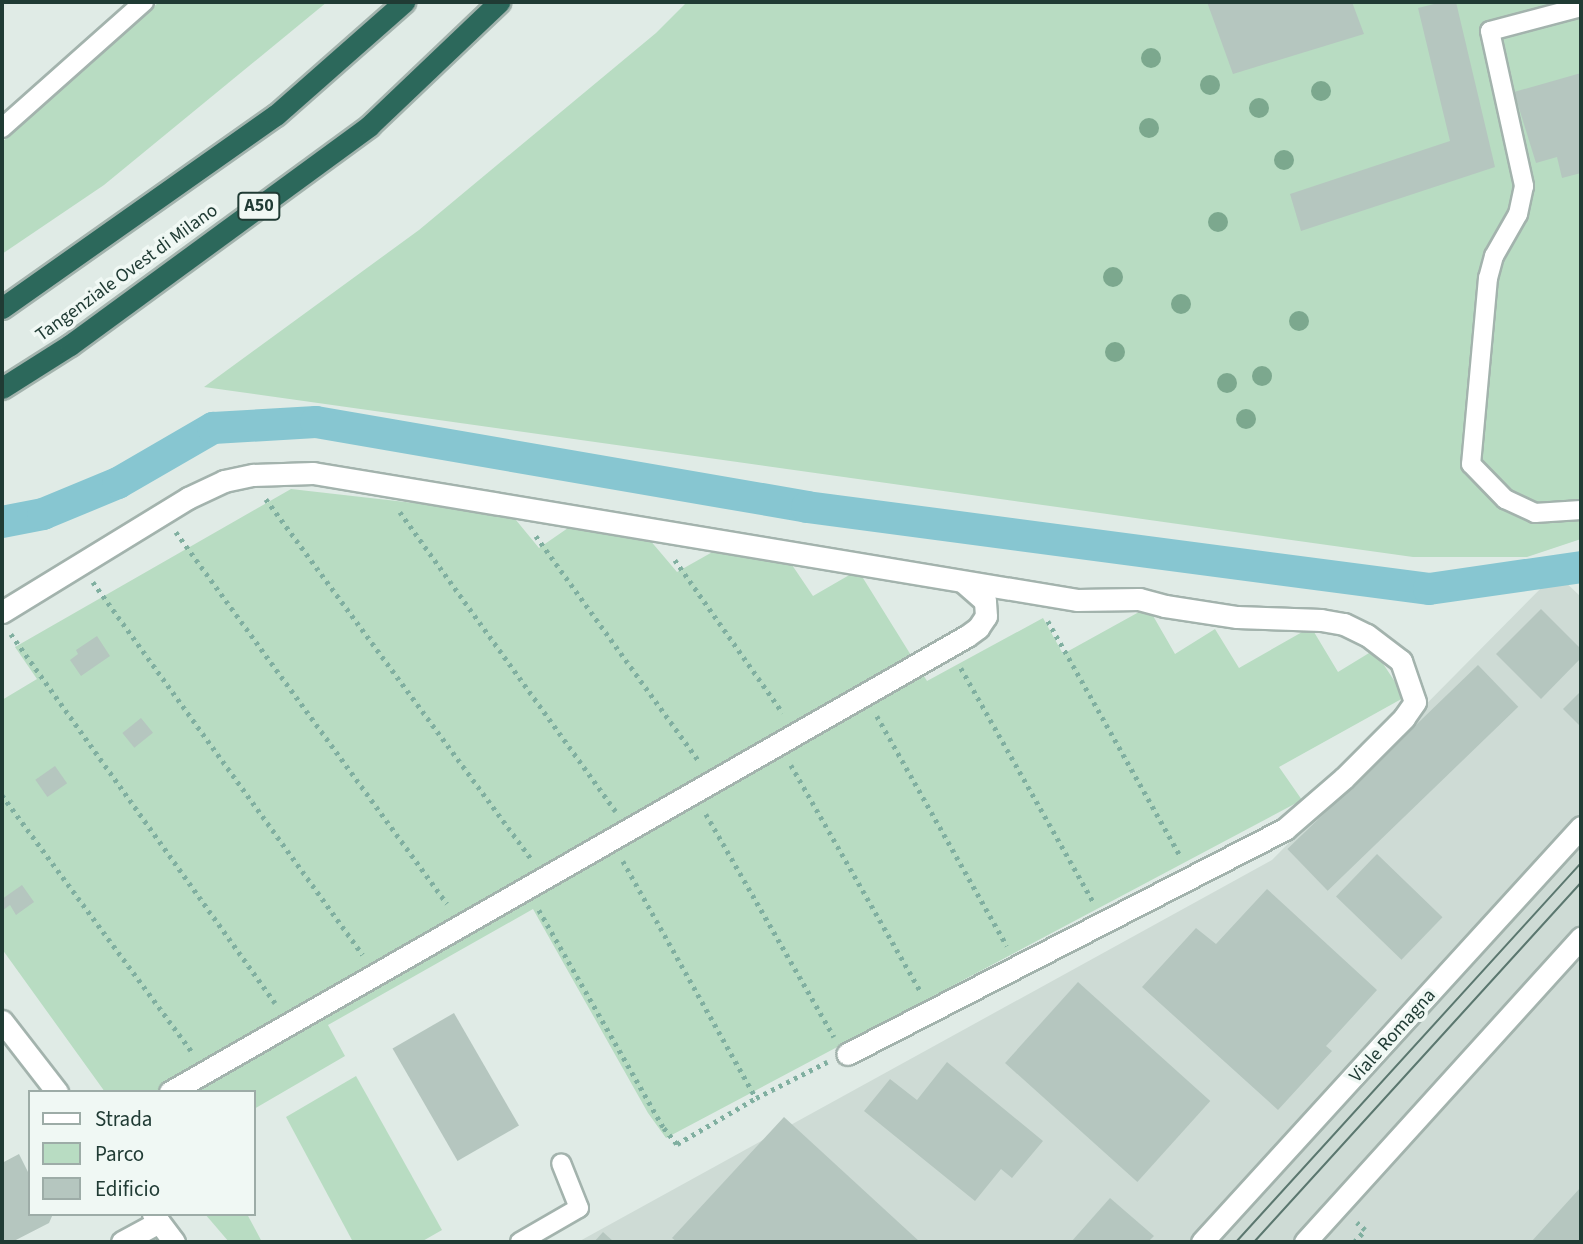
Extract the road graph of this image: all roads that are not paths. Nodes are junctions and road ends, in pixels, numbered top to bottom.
1 (144, 2) edge
2 (404, 2) edge
3 (499, 2) edge
4 (1581, 7) edge
5 (2, 128) edge
6 (2, 308) edge
7 (2, 387) edge
8 (1581, 510) edge
9 (964, 583) junction
10 (2, 612) edge
11 (1581, 827) edge
12 (1581, 938) edge
13 (2, 1021) edge
14 (846, 1055) road end
15 (55, 1090) edge
16 (173, 1090) edge
17 (561, 1163) dead end
18 (156, 1218) edge
19 (122, 1242) edge
20 (174, 1242) edge
21 (520, 1242) edge
22 (1202, 1242) edge
23 (1305, 1242) edge

1 - 5 lane
2 - 6 highway
3 - 7 highway, Tangenziale Ovest di Milano / A50
4 - 8 lane
9 - 10 street
9 - 14 street
9 - 16 street
11 - 22 street, Viale Romagna
12 - 23 street
13 - 15 street
17 - 21 lane
18 - 19 street
18 - 20 street

